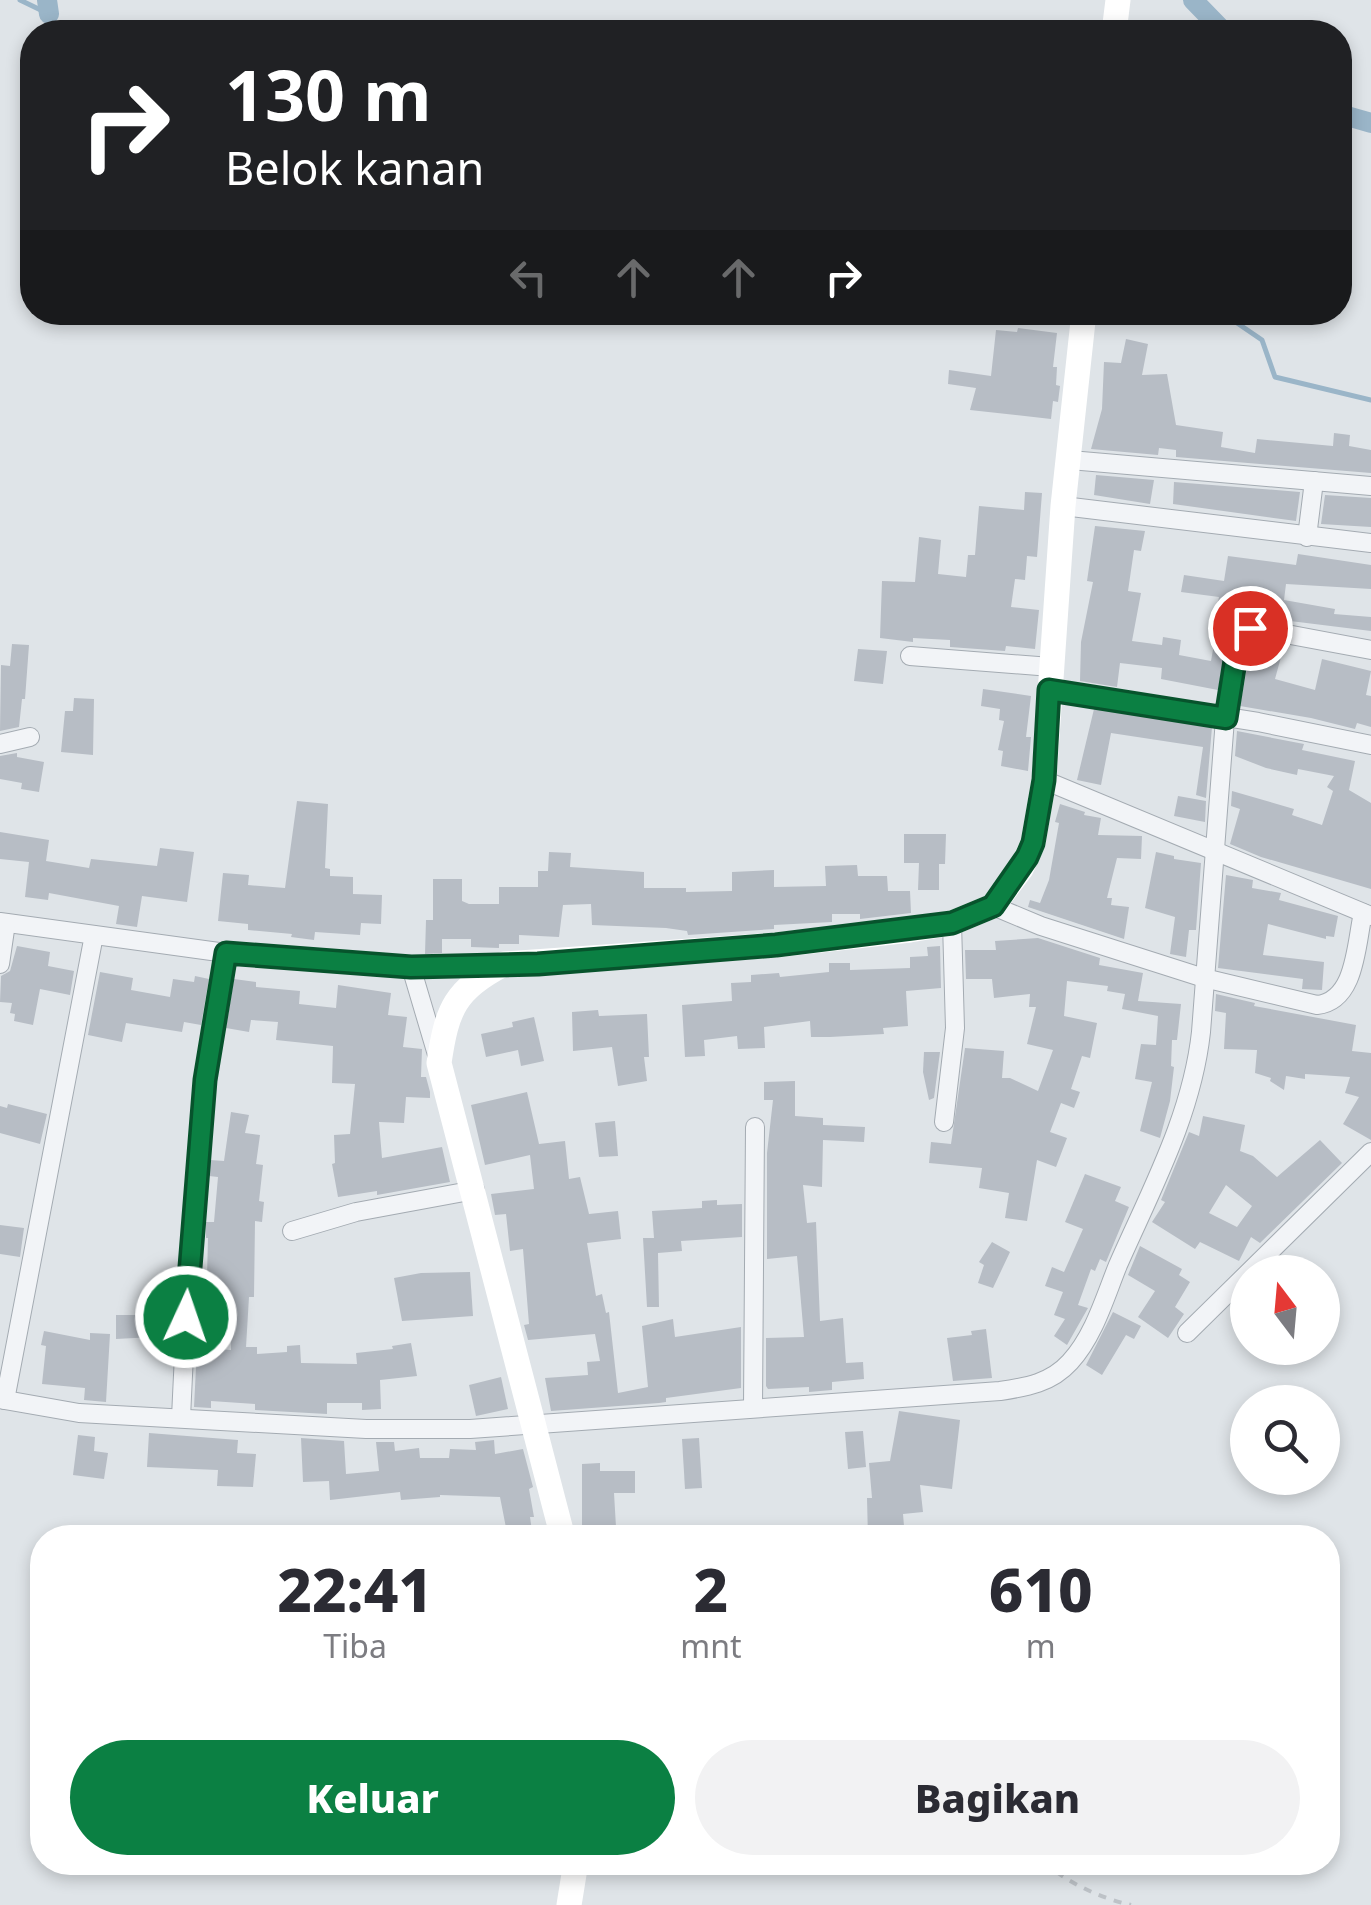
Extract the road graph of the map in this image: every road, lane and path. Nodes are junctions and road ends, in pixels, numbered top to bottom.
1 (1083, 325) edge
2 (1070, 460) junction
3 (1314, 481) junction
4 (1371, 486) edge
5 (1063, 506) junction
6 (1307, 537) junction
7 (1371, 543) edge
8 (1371, 650) edge
9 (910, 656) dead end
10 (1050, 678) junction
11 (1226, 718) junction
12 (30, 738) dead end
13 (0, 744) edge
14 (1371, 746) edge
15 (1044, 780) junction
16 (1214, 852) junction
17 (993, 906) junction
18 (1367, 915) edge
19 (3, 922) edge
20 (952, 923) junction
21 (94, 935) junction
22 (226, 953) junction
23 (0, 964) edge
24 (504, 964) junction
25 (411, 967) junction
26 (1204, 978) junction
27 (439, 1062) junction
28 (944, 1122) dead end
29 (756, 1127) dead end
30 (1371, 1152) edge
31 (475, 1190) junction
32 (292, 1230) dead end
33 (1186, 1332) dead end
34 (2, 1400) edge
35 (752, 1408) junction
36 (180, 1418) junction
37 (535, 1426) junction
38 (560, 1525) edge
39 (574, 1875) edge
40 (1059, 1875) edge
41 (569, 1905) edge
42 (1132, 1905) edge

1 - 2 main road
2 - 3 street
2 - 5 main road
3 - 4 street
3 - 6 street
5 - 6 street
5 - 10 main road
6 - 7 street
8 - 11 street
9 - 10 street
10 - 11 street
10 - 15 main road
11 - 14 street
11 - 16 street
12 - 13 street
15 - 16 street
15 - 17 main road
16 - 18 street
16 - 26 street
17 - 20 main road
17 - 26 street
18 - 26 street
19 - 21 street
19 - 23 street
20 - 24 main road
20 - 28 street
21 - 22 street
21 - 34 street
22 - 25 street
22 - 36 street
24 - 25 street
24 - 27 main road
25 - 27 street
26 - 35 street
27 - 31 main road
29 - 35 street
30 - 33 street
31 - 32 street
31 - 37 main road
34 - 36 street
35 - 37 street
36 - 37 street
37 - 38 main road
39 - 41 main road
40 - 42 path

